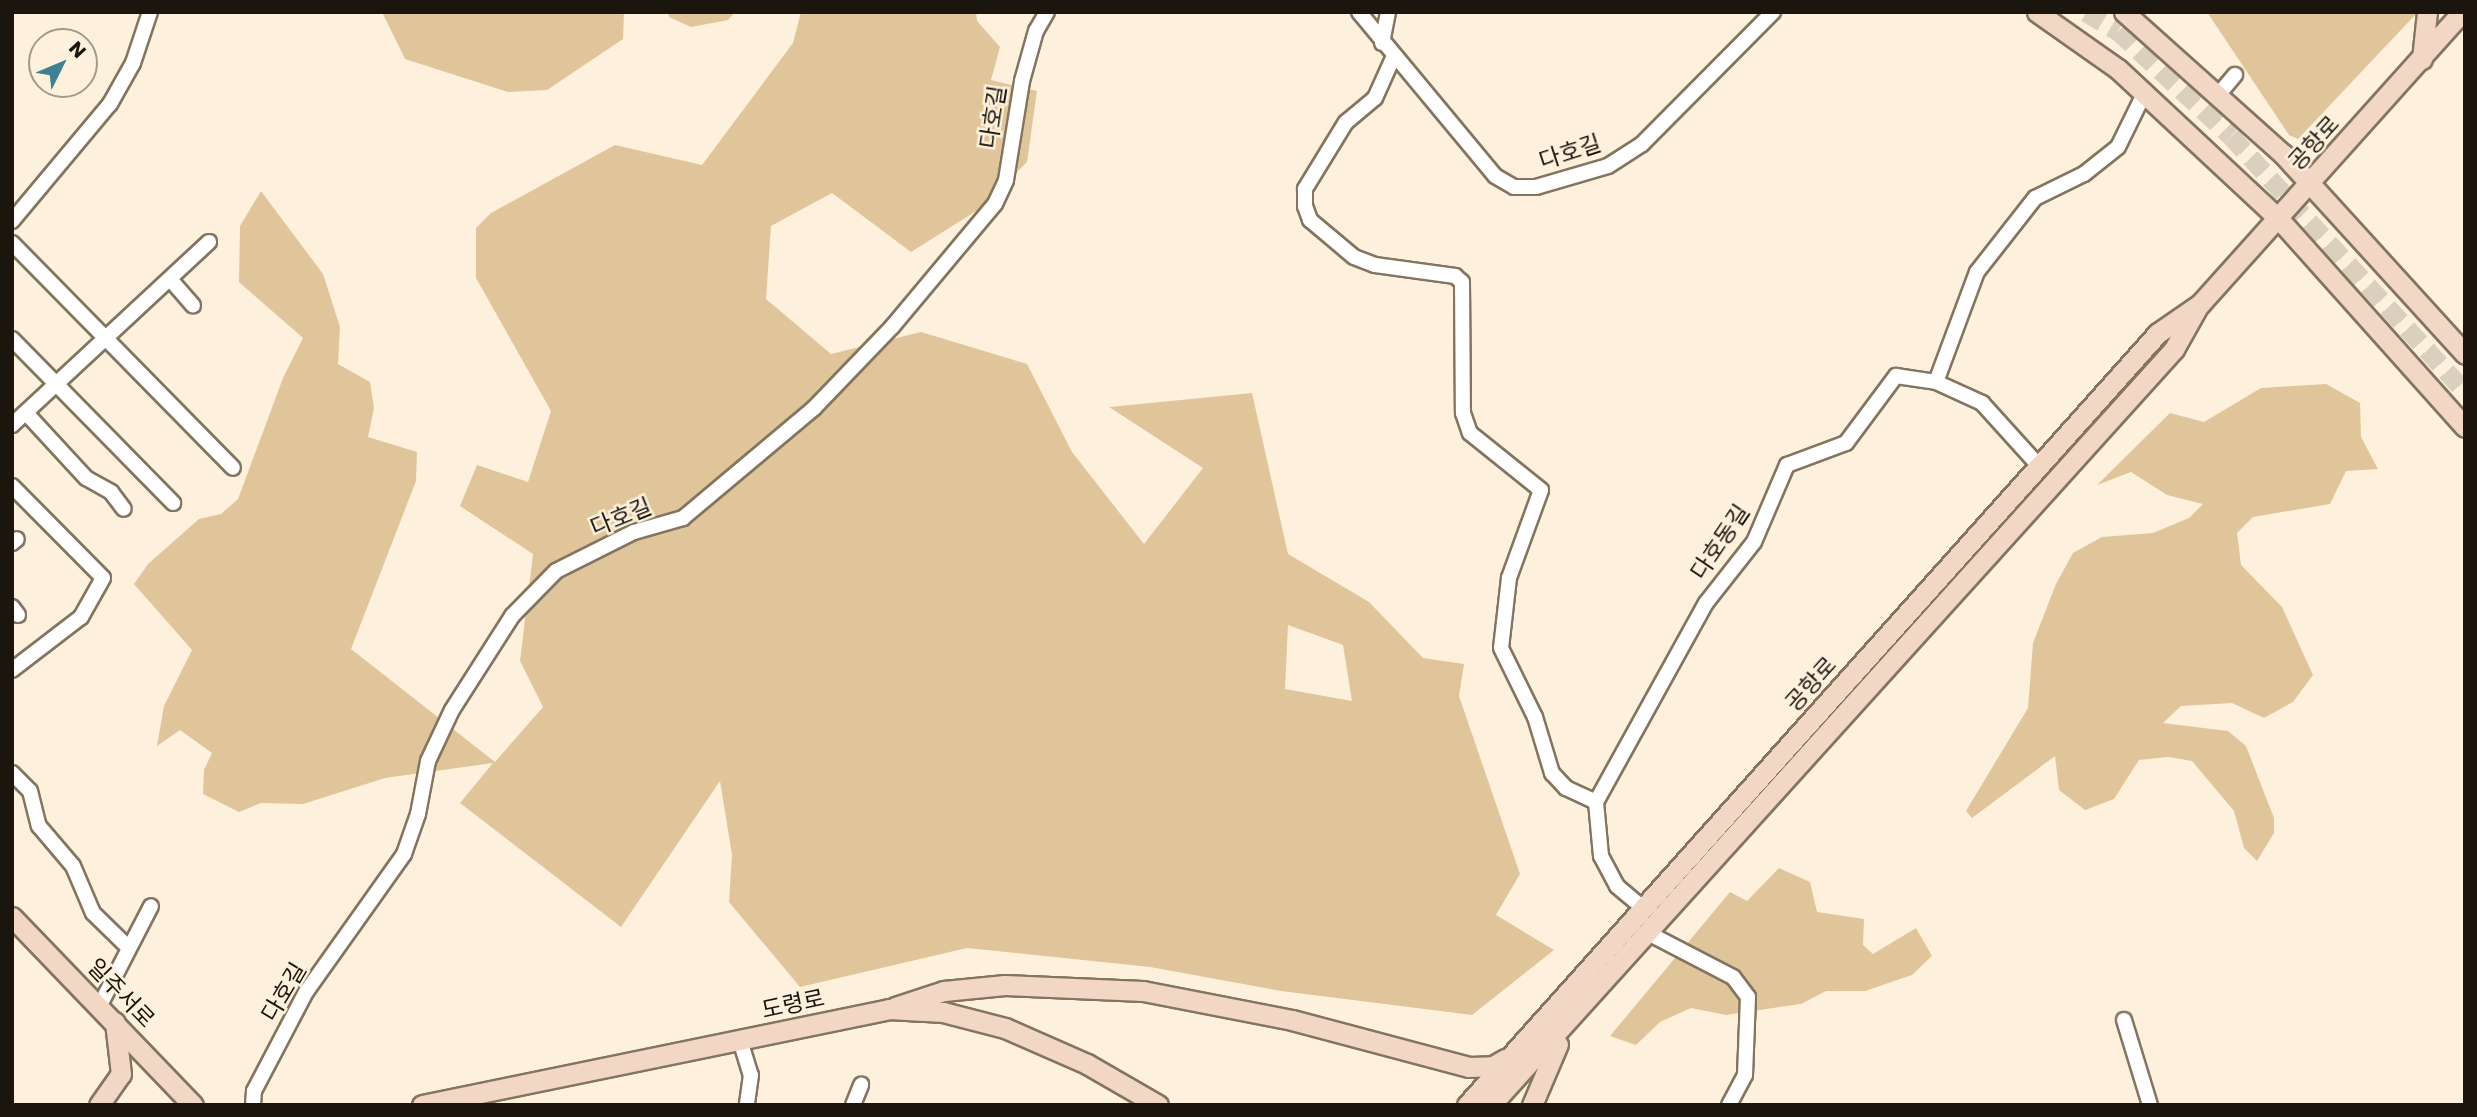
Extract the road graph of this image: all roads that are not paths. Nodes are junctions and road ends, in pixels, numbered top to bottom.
1 (150, 12) edge
2 (1047, 12) edge
3 (1359, 12) edge
4 (1388, 12) edge
5 (1773, 12) edge
6 (2037, 12) edge
7 (2124, 12) edge
8 (2427, 12) edge
9 (2462, 12) edge
10 (1381, 43) junction
11 (1393, 58) junction
12 (2422, 59) junction
13 (2235, 75) dead end
14 (2144, 93) junction
15 (2219, 94) junction
16 (2310, 184) junction
17 (2278, 218) junction
18 (12, 220) edge
19 (209, 242) dead end
20 (12, 243) edge
21 (170, 279) junction
22 (2200, 304) junction
23 (193, 305) dead end
24 (106, 338) junction
25 (12, 339) edge
26 (2465, 355) edge
27 (1936, 382) junction
28 (59, 386) junction
29 (27, 414) junction
30 (12, 425) edge
31 (2465, 427) edge
32 (2039, 466) junction
33 (233, 468) dead end
34 (12, 486) edge
35 (173, 503) dead end
36 (124, 509) dead end
37 (12, 670) edge
38 (12, 773) edge
39 (1596, 802) junction
40 (151, 906) dead end
41 (1643, 908) junction
42 (12, 917) edge
43 (1648, 933) junction
44 (128, 947) junction
45 (100, 1004) junction
46 (889, 1009) junction
47 (1573, 1016) junction
48 (2124, 1020) dead end
49 (115, 1021) junction
50 (740, 1040) junction
51 (1510, 1057) junction
52 (860, 1085) dead end
53 (99, 1105) edge
54 (193, 1105) edge
55 (253, 1105) edge
56 (422, 1105) edge
57 (747, 1105) edge
58 (853, 1105) edge
59 (1158, 1105) edge
60 (1467, 1105) edge
61 (1491, 1105) edge
62 (1532, 1105) edge
63 (1729, 1105) edge
64 (2150, 1105) edge

1 - 18 street
2 - 55 street, 다호길
3 - 10 street, 다호길
4 - 10 street
5 - 11 street, 다호길
6 - 14 street
7 - 15 street
8 - 12 street
9 - 12 street, 공항로
10 - 11 street, 다호길
11 - 39 street
12 - 16 street, 공항로
13 - 15 street
14 - 17 street
14 - 27 street
15 - 16 street
16 - 17 street, 공항로
16 - 26 street
17 - 22 street, 공항로
17 - 31 street
19 - 21 street
20 - 24 street
21 - 23 street
21 - 24 street
22 - 32 street, 공항로
22 - 43 street, 공항로
24 - 28 street
24 - 33 street
25 - 28 street
27 - 32 street
27 - 39 street, 다호동길
28 - 29 street
28 - 35 street
29 - 30 street
29 - 36 street
32 - 41 street, 공항로
34 - 37 street
38 - 44 street
39 - 41 street
40 - 44 street
41 - 51 street, 공항로
42 - 45 street, 일주서로
43 - 47 street, 공항로
43 - 63 street
44 - 45 street
45 - 49 street, 일주서로
46 - 50 street, 도령로
46 - 51 street
46 - 59 street, 도령로
47 - 61 street, 공항로
47 - 62 street
48 - 64 street
49 - 53 street
49 - 54 street, 일주서로
50 - 56 street, 도령로
50 - 57 street
51 - 60 street, 공항로
52 - 58 street

